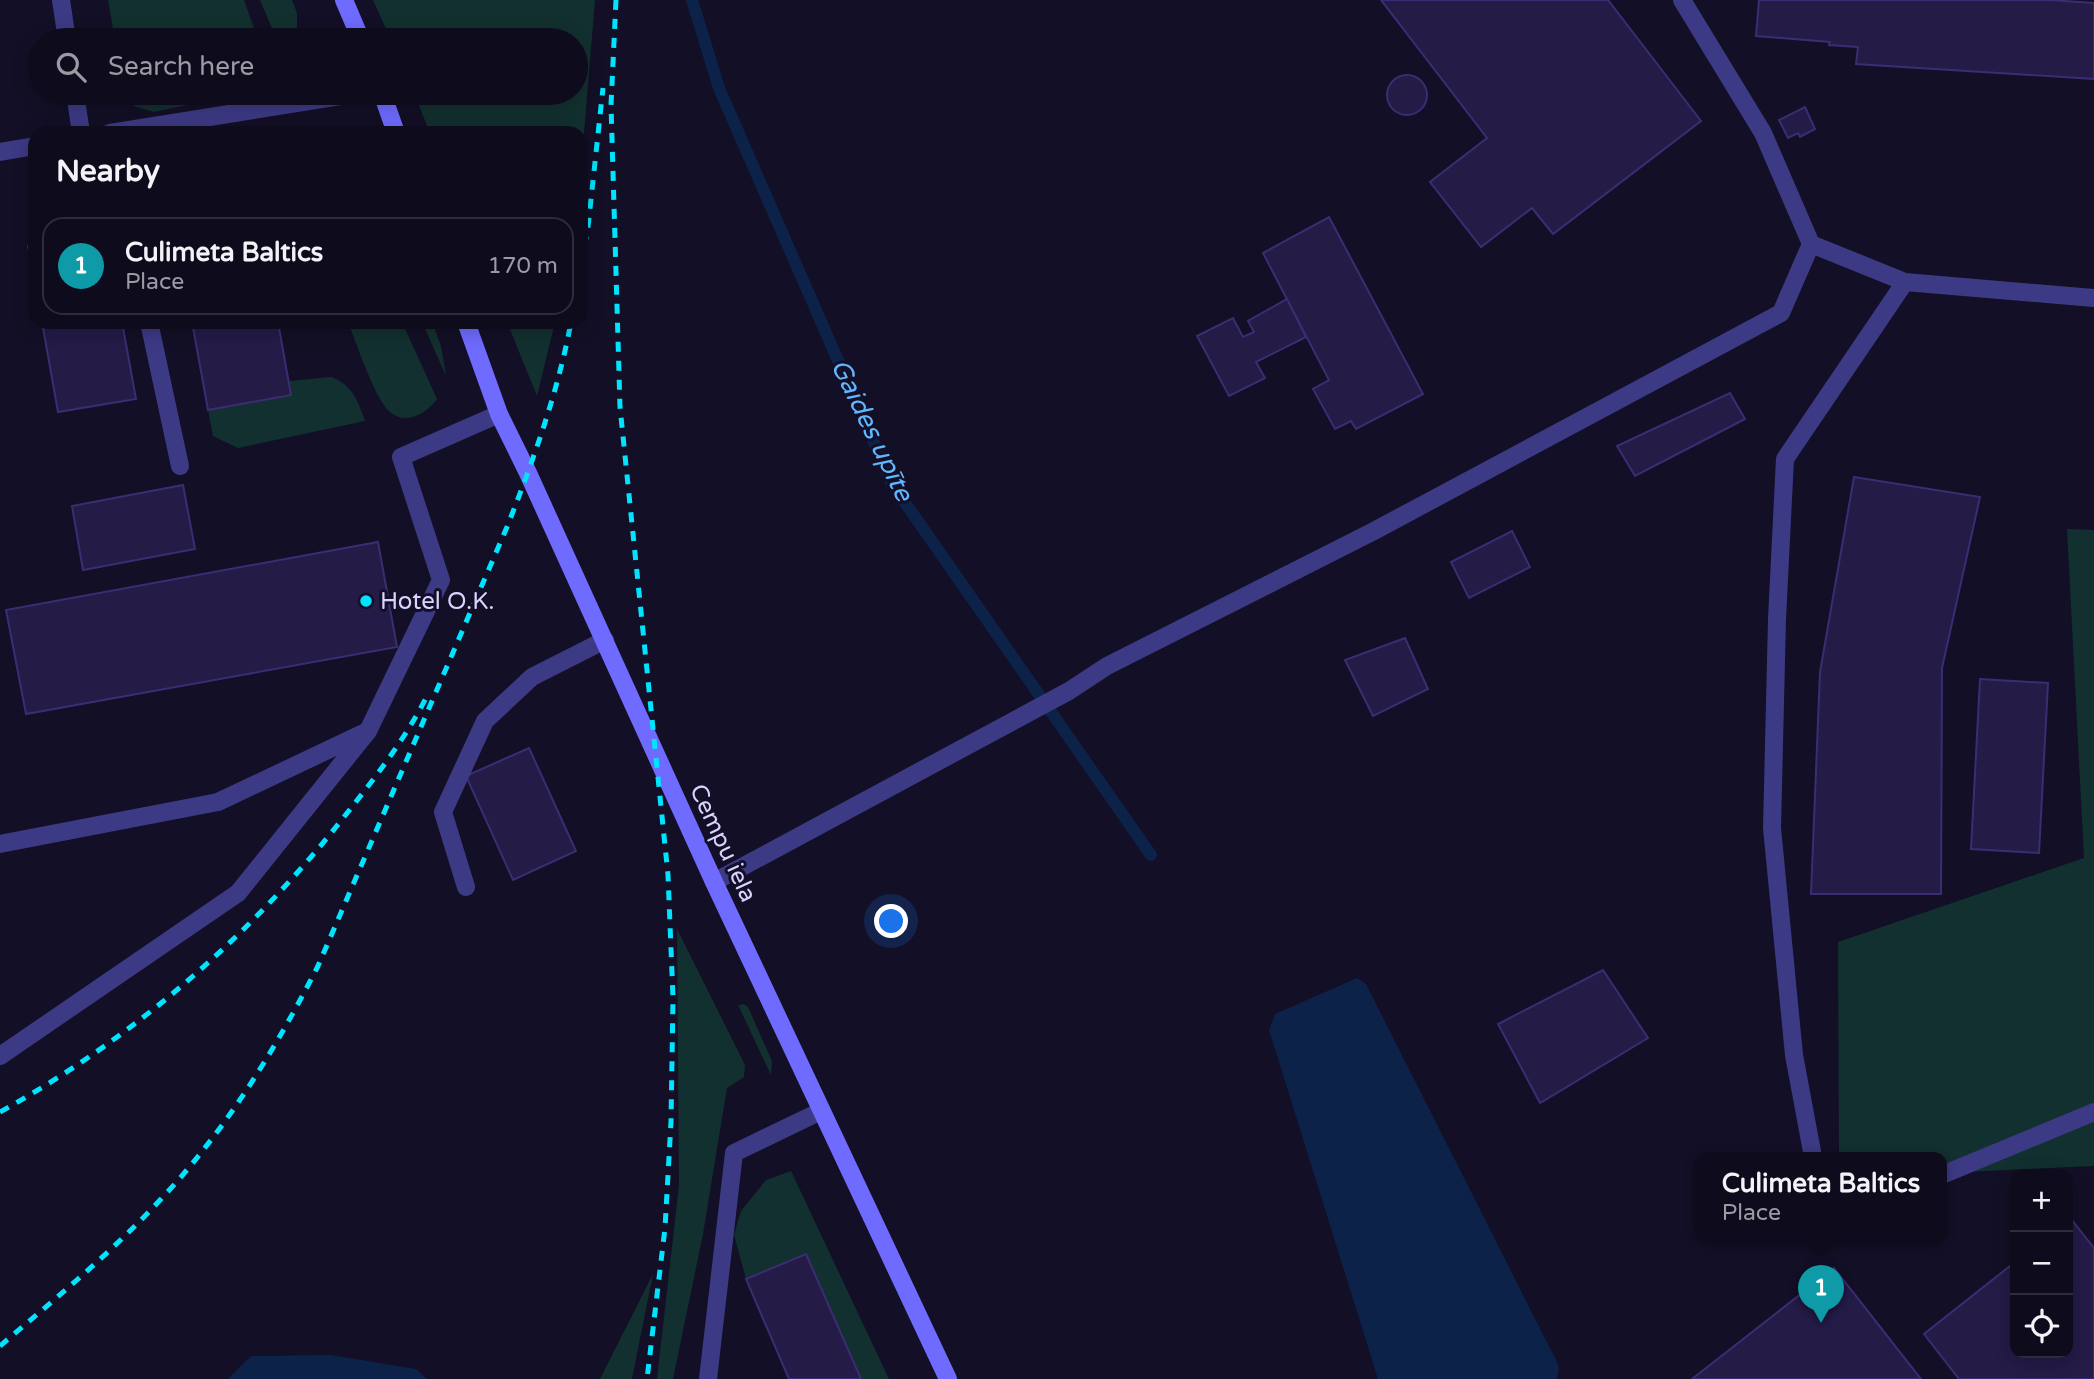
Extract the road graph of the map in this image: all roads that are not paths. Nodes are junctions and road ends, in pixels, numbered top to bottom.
1 (61, 0) edge
2 (344, 0) edge
3 (1682, 0) edge
4 (65, 28) edge
5 (356, 28) edge
6 (77, 105) edge
7 (284, 105) edge
8 (386, 105) edge
9 (80, 126) edge
10 (154, 126) edge
11 (394, 126) edge
12 (28, 147) edge
13 (0, 152) edge
14 (1811, 244) junction
15 (1905, 282) junction
16 (2094, 298) edge
17 (151, 329) edge
18 (469, 329) edge
19 (499, 414) junction
20 (180, 466) dead end
21 (605, 640) junction
22 (368, 732) junction
23 (0, 844) edge
24 (714, 882) junction
25 (466, 887) dead end
26 (0, 1056) edge
27 (821, 1111) junction
28 (2094, 1112) edge
29 (1812, 1152) edge
30 (1947, 1173) edge
31 (708, 1379) edge
32 (948, 1379) edge

1 - 4 street
2 - 5 main road
3 - 14 street
6 - 9 street
7 - 10 street
8 - 11 main road
12 - 13 street
14 - 15 street
14 - 24 street
15 - 16 street
15 - 29 street
17 - 20 street
18 - 19 main road, Cempu iela
19 - 21 main road, Cempu iela
19 - 22 street
21 - 24 main road, Cempu iela
21 - 25 street
22 - 23 street
22 - 26 street
24 - 27 main road, Cempu iela
27 - 31 street
27 - 32 main road, Cempu iela
28 - 30 street

